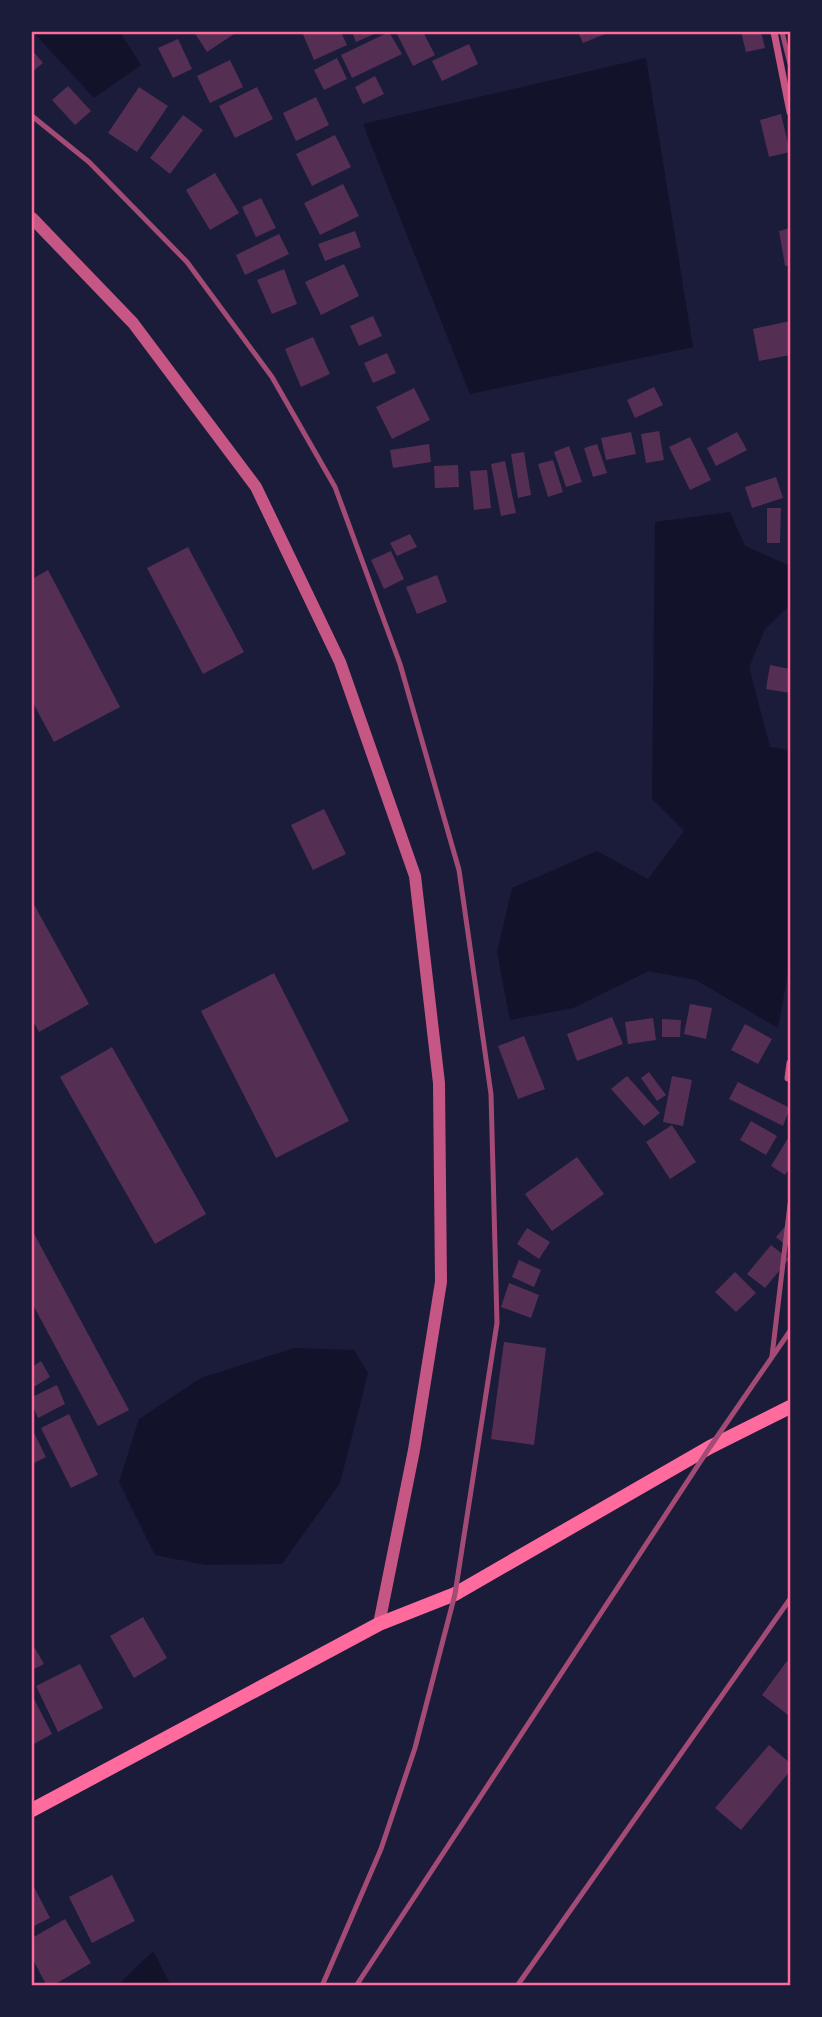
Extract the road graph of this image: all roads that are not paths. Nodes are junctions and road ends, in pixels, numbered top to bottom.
1 (774, 32) edge
2 (790, 112) edge
3 (32, 218) edge
4 (790, 1063) edge
5 (788, 1078) dead end
6 (790, 1408) edge
7 (379, 1624) junction
8 (32, 1810) edge

1 - 2 street
3 - 7 street
4 - 5 street
6 - 7 main road
7 - 8 main road

